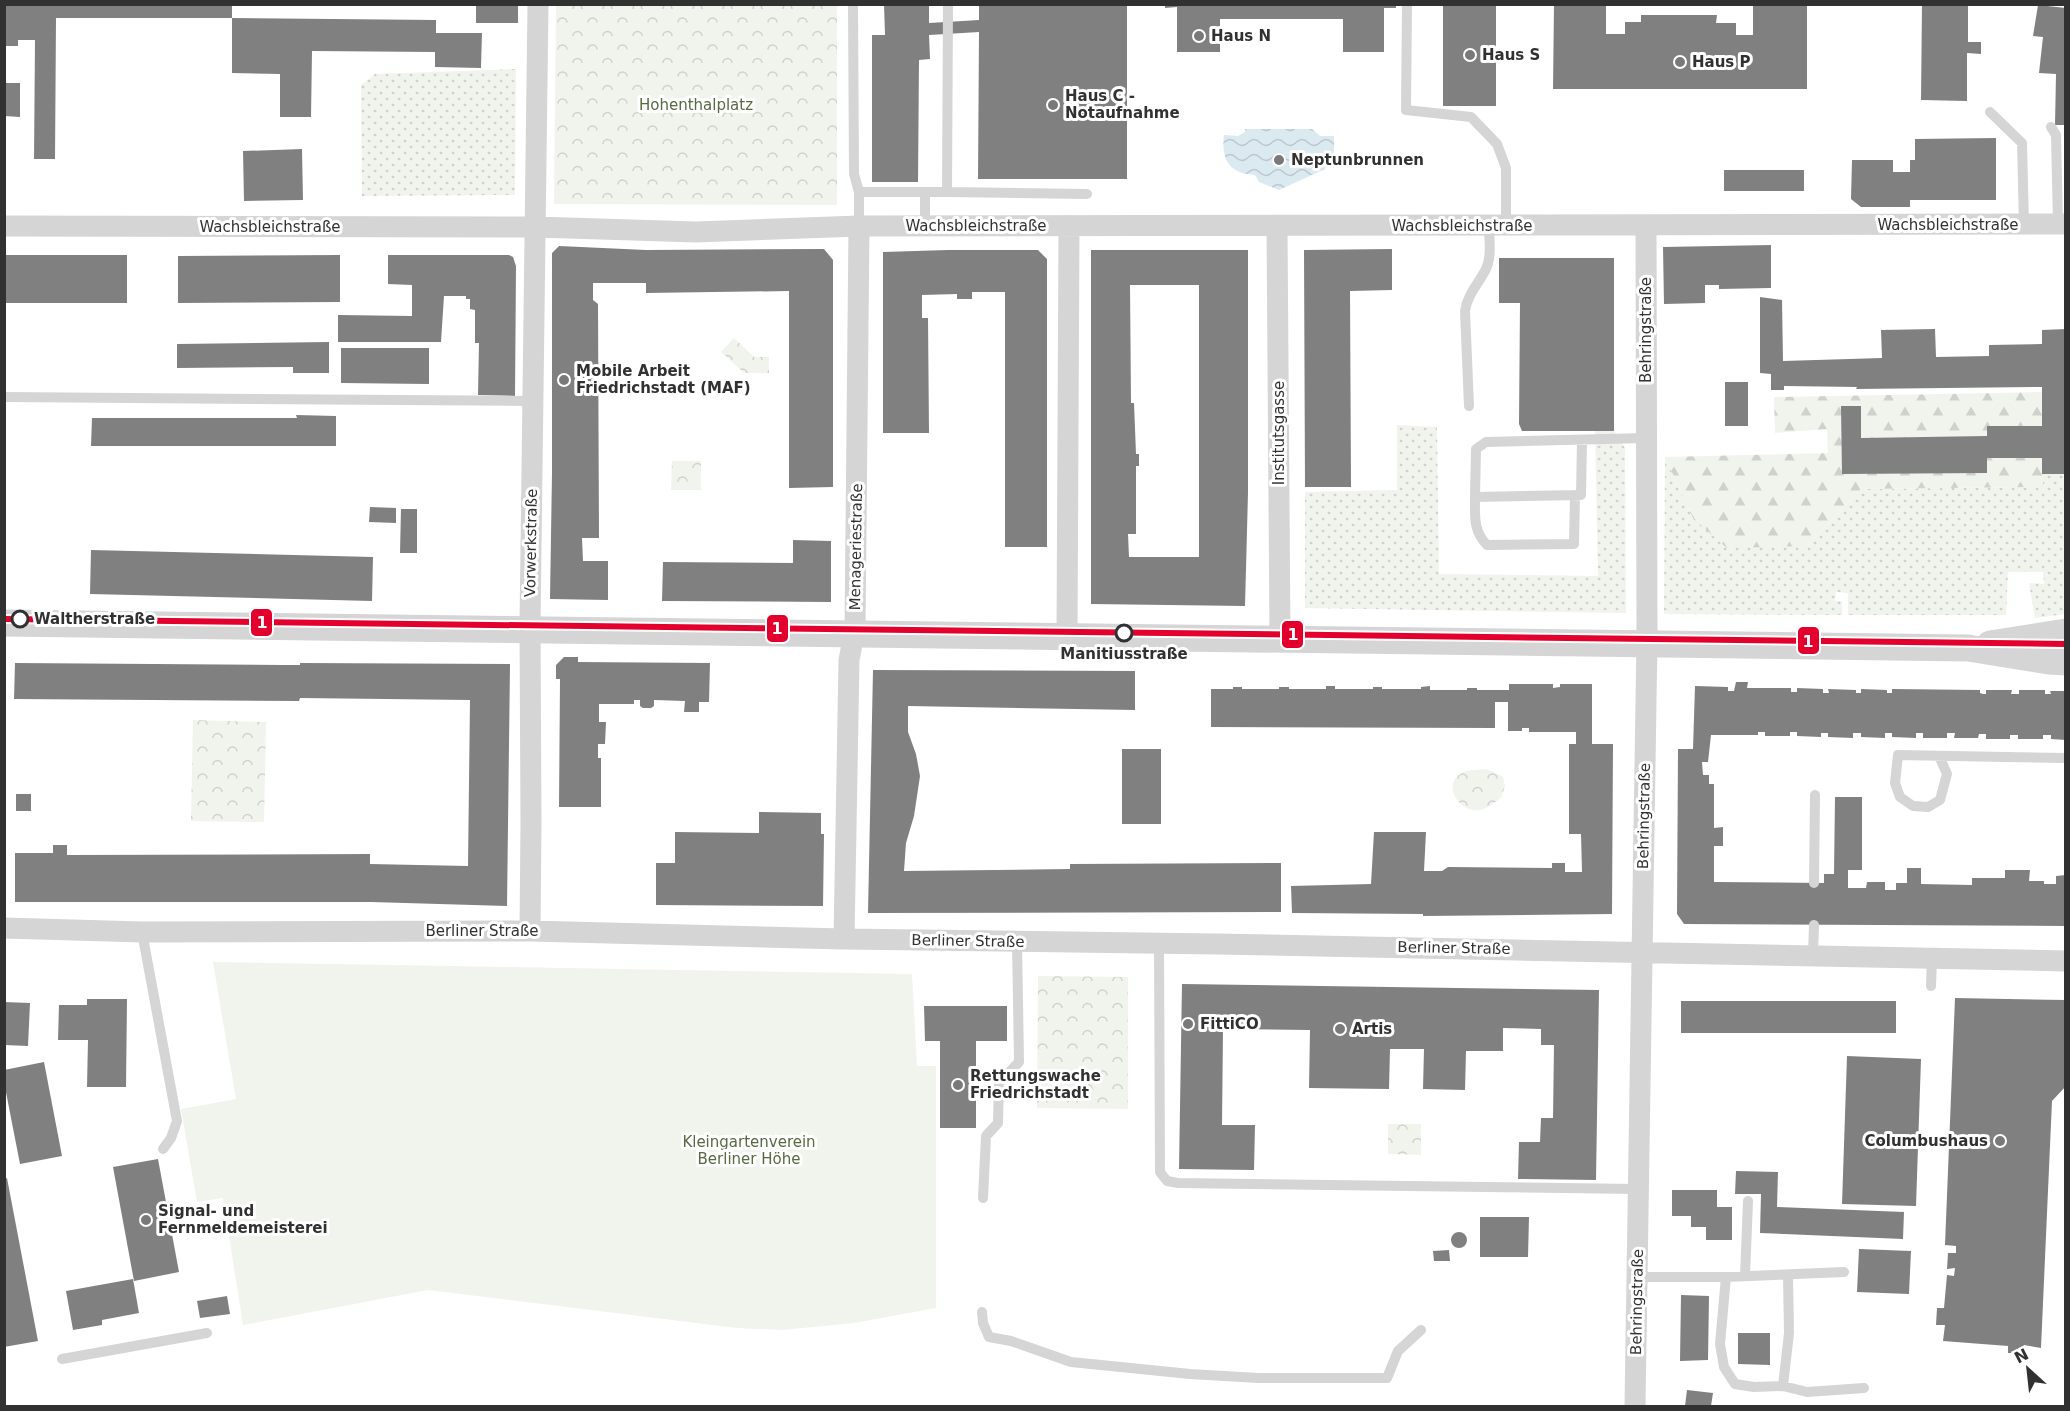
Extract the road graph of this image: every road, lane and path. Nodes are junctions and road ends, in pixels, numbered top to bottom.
1 (537, 4) edge
2 (853, 4) edge
3 (948, 4) edge
4 (1407, 4) edge
5 (1990, 112) dead end
6 (2051, 127) dead end
7 (859, 192) junction
8 (925, 192) junction
9 (947, 192) junction
10 (1087, 194) dead end
11 (2062, 224) edge
12 (2024, 225) junction
13 (4, 226) edge
14 (859, 226) junction
15 (925, 226) junction
16 (1069, 226) junction
17 (1277, 226) junction
18 (1497, 226) junction
19 (1646, 226) junction
20 (536, 227) junction
21 (4, 397) edge
22 (533, 401) junction
23 (1469, 406) dead end
24 (1646, 438) junction
25 (1582, 440) junction
26 (1575, 495) junction
27 (1475, 497) junction
28 (4, 623) edge
29 (530, 629) junction
30 (2066, 632) edge
31 (855, 633) junction
32 (1067, 636) junction
33 (1280, 639) junction
34 (1647, 643) junction
35 (1968, 648) junction
36 (2066, 662) edge
37 (1939, 756) junction
38 (2066, 758) edge
39 (1815, 795) dead end
40 (1814, 883) dead end
41 (1814, 925) dead end
42 (4, 928) edge
43 (530, 931) junction
44 (142, 932) junction
45 (844, 939) junction
46 (1017, 941) junction
47 (1159, 943) junction
48 (1642, 952) junction
49 (1814, 955) junction
50 (1932, 958) junction
51 (2066, 961) edge
52 (1931, 986) dead end
53 (163, 1149) dead end
54 (1638, 1189) junction
55 (983, 1198) dead end
56 (1748, 1201) dead end
57 (1844, 1272) dead end
58 (1788, 1275) junction
59 (1637, 1276) junction
60 (1745, 1276) junction
61 (1726, 1277) junction
62 (982, 1312) dead end
63 (1421, 1330) dead end
64 (207, 1333) dead end
65 (62, 1359) dead end
66 (1783, 1386) junction
67 (1864, 1388) dead end
68 (1635, 1407) edge

1 - 20 street
2 - 7 lane
3 - 9 lane
4 - 18 lane
5 - 12 lane
6 - 11 lane
7 - 8 lane
7 - 14 lane
8 - 9 lane
8 - 15 lane
9 - 10 lane
11 - 12 street, Wachsbleichstraße
12 - 19 street, Wachsbleichstraße
13 - 20 street, Wachsbleichstraße
14 - 15 street, Wachsbleichstraße
14 - 20 street
14 - 31 street, Menageriestraße
15 - 16 street, Wachsbleichstraße
16 - 17 street, Wachsbleichstraße
16 - 32 street
17 - 18 street, Wachsbleichstraße
17 - 33 street, Institutsgasse
18 - 19 street, Wachsbleichstraße
18 - 23 lane
19 - 24 street, Behringstraße
20 - 22 street, Vorwerkstraße
21 - 22 lane
22 - 29 street, Vorwerkstraße
24 - 25 lane
24 - 34 street, Behringstraße
25 - 26 lane
25 - 27 lane
26 - 27 lane
26 - 27 lane
28 - 29 street
29 - 31 street
29 - 43 street, Vorwerkstraße
30 - 35 street
31 - 32 street
31 - 45 street, Menageriestraße
32 - 33 street
33 - 34 street
34 - 35 street
34 - 48 street, Behringstraße
35 - 36 street
37 - 37 lane
37 - 38 lane
39 - 40 lane
41 - 49 lane
42 - 44 street, Berliner Straße
43 - 44 street, Berliner Straße
43 - 45 street, Berliner Straße
44 - 53 lane
45 - 46 street, Berliner Straße
46 - 47 street, Berliner Straße
46 - 55 lane
47 - 48 street, Berliner Straße
47 - 54 lane
48 - 49 street, Berliner Straße
48 - 54 street, Behringstraße
49 - 50 street, Berliner Straße
50 - 51 street, Berliner Straße
50 - 52 lane
54 - 59 street, Behringstraße
56 - 60 lane
57 - 58 lane
58 - 60 lane
58 - 66 lane
59 - 61 lane
59 - 68 street, Behringstraße
60 - 61 lane
61 - 66 lane
62 - 63 lane
64 - 65 lane
66 - 67 lane

